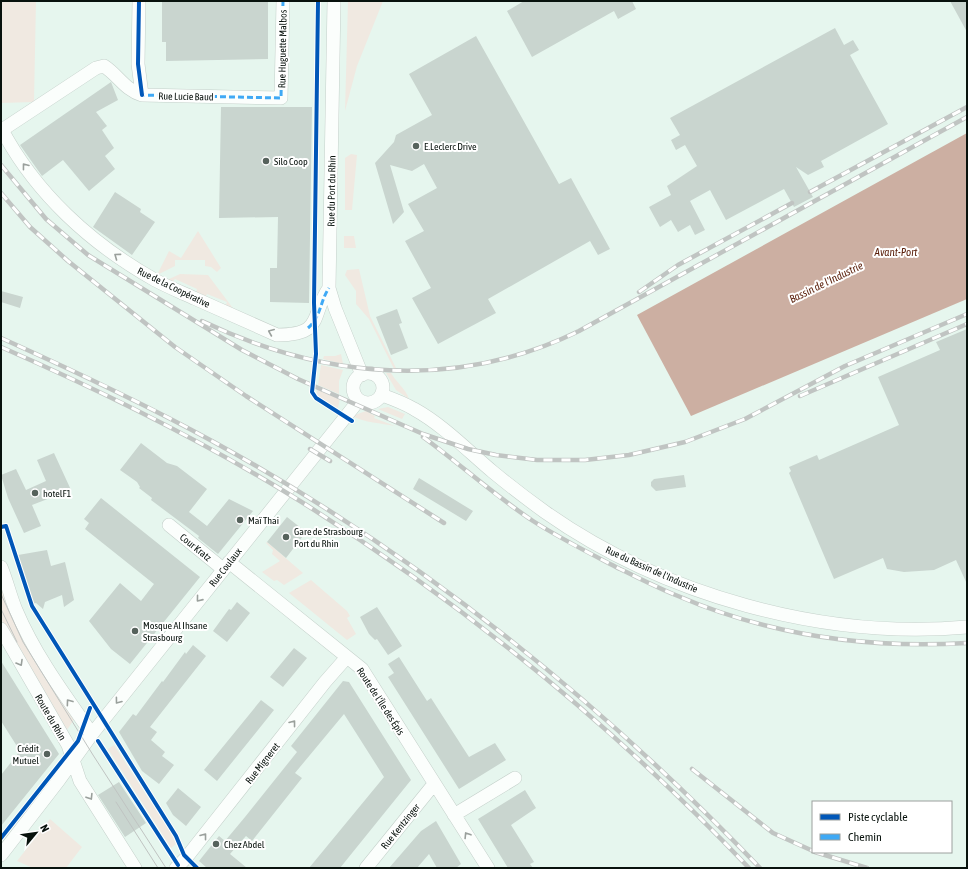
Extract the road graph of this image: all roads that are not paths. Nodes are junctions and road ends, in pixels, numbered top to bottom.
1 (139, 1) edge
2 (282, 1) edge
3 (334, 1) edge
4 (142, 95) junction
5 (281, 98) joint
6 (2, 129) edge
7 (329, 288) junction
8 (362, 375) junction
9 (382, 394) junction
10 (359, 400) junction
11 (169, 525) dead end
12 (226, 565) junction
13 (1, 566) edge
14 (967, 627) edge
15 (1, 629) edge
16 (348, 657) junction
17 (92, 734) junction
18 (73, 762) junction
19 (515, 778) dead end
20 (434, 784) junction
21 (454, 815) junction
22 (1, 855) edge
23 (178, 867) edge
24 (135, 868) edge
25 (366, 868) edge
26 (488, 868) edge

1 - 4 street
2 - 5 street, Rue Huguette Malbos
3 - 7 street, Rue du Port du Rhin
4 - 5 street, Rue Lucie Baud
4 - 6 street, Rue Lucie Baud
7 -> 6 street, Rue de la Coopérative
7 - 8 street, Rue du Port du Rhin
8 - 9 street
8 - 10 street
9 - 10 street
9 - 14 street, Rue du Bassin de l'Industrie
10 - 12 street, Rue Coulaux
11 - 12 street, Cour Kratz
12 - 16 street, Route de l'Île des Épis
12 -> 17 street, Rue Coulaux
17 -> 13 street
15 -> 18 street, Route du Rhin
16 - 20 street, Route de l'Île des Épis
23 -> 16 street, Rue Migneret
17 - 18 street, Rue Coulaux
18 - 22 street, Rue Coulaux
18 -> 24 street, Route du Rhin
19 - 21 street
20 - 21 street, Route de l'Île des Épis
20 - 25 street, Rue Kentzinger
26 -> 21 street, Route de l'Île des Épis

